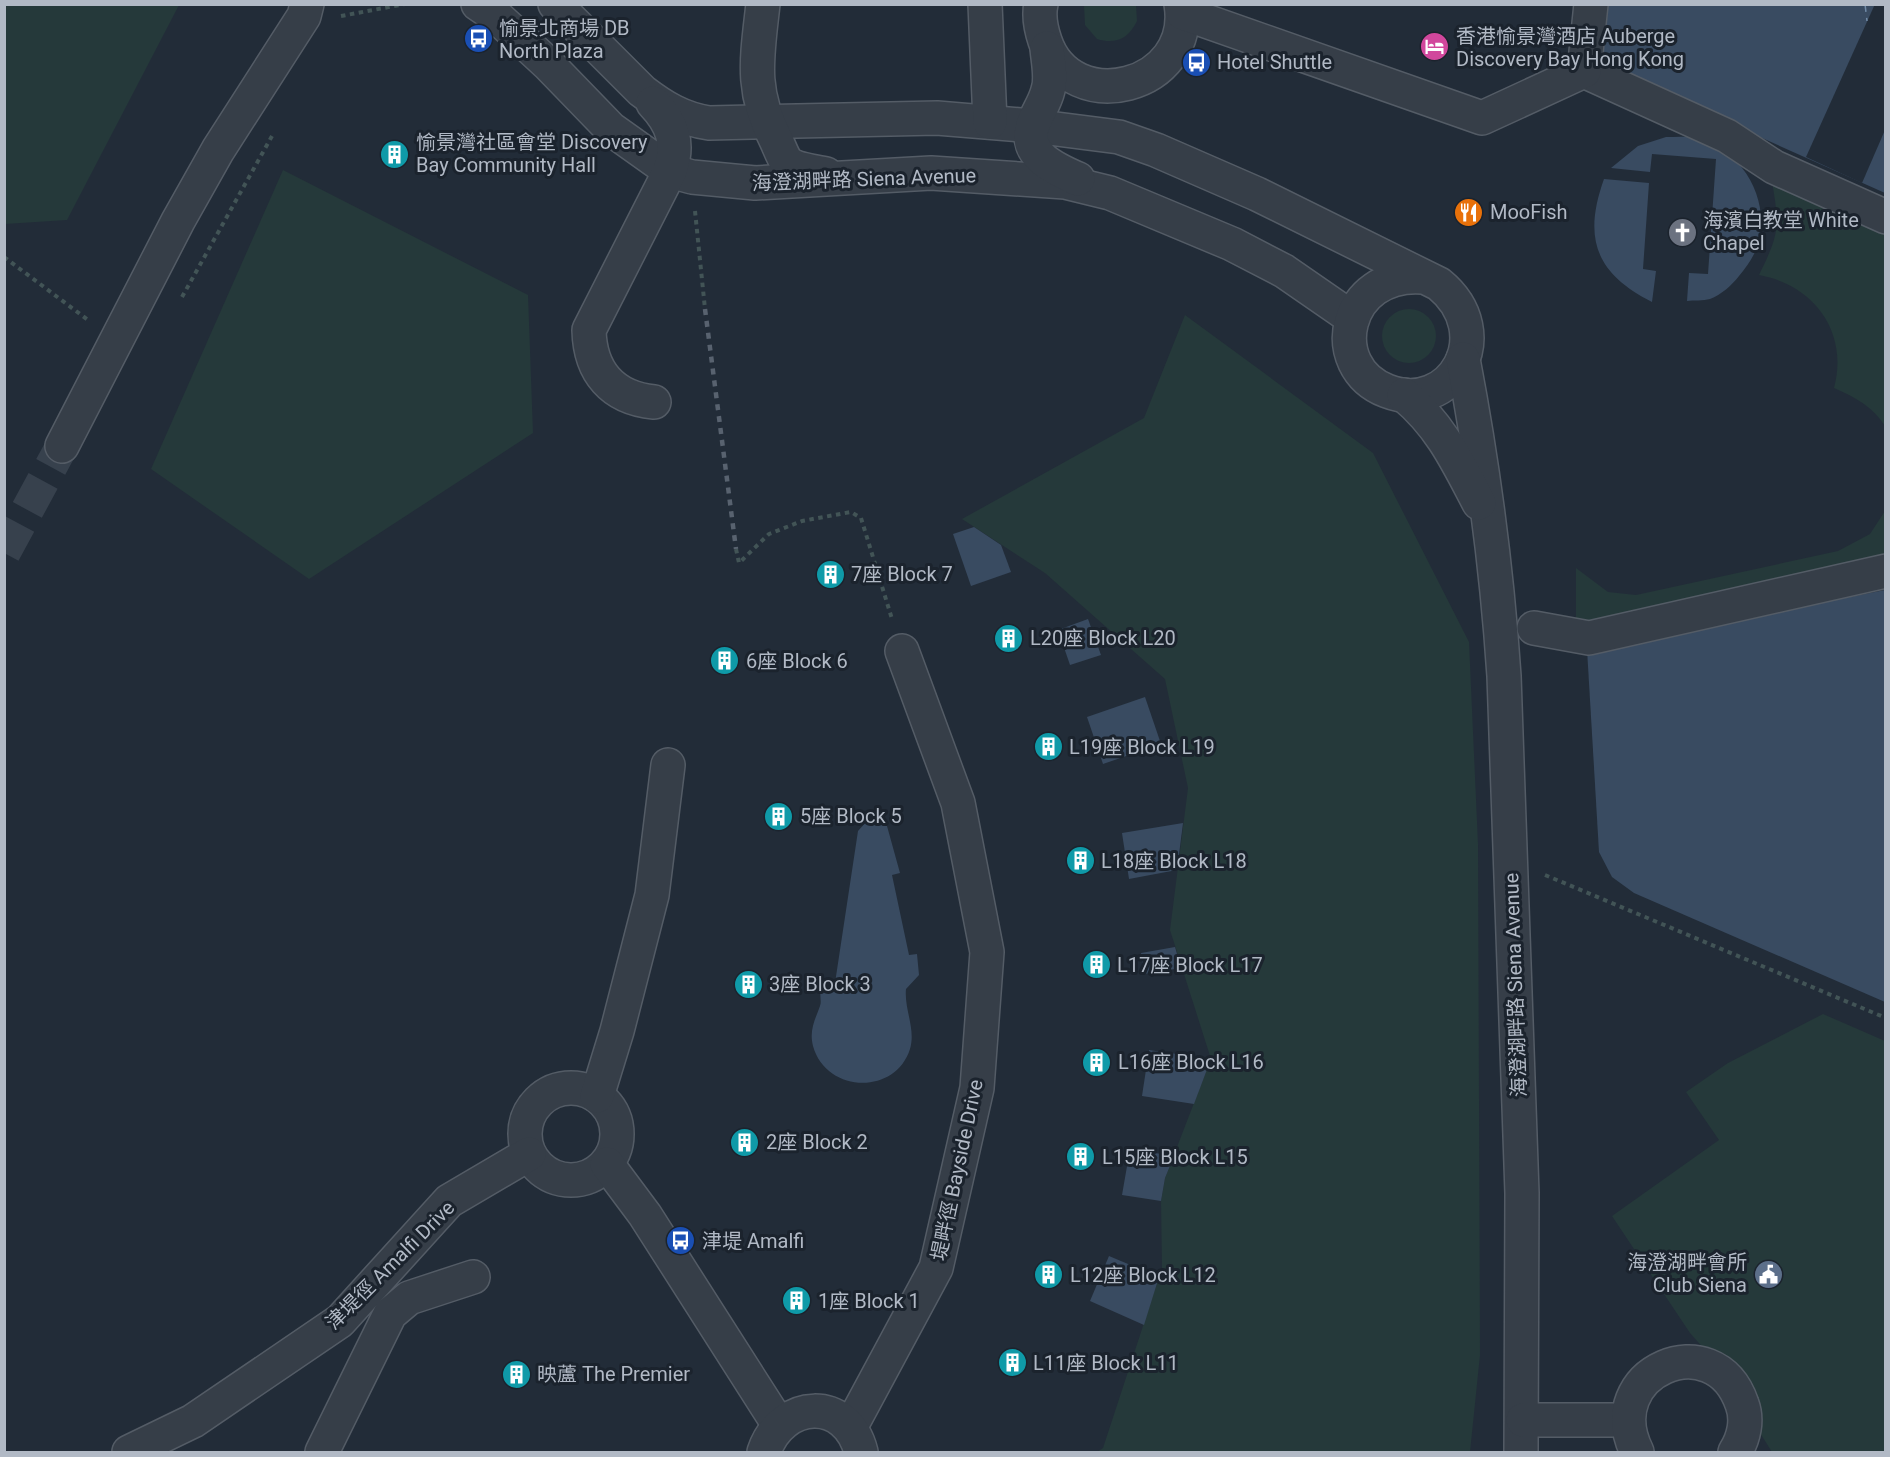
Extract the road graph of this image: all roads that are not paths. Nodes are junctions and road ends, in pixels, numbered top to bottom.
1 (478, 4) edge
2 (555, 4) edge
3 (764, 4) edge
4 (985, 4) edge
5 (1041, 4) edge
6 (1591, 4) edge
7 (1182, 9) edge
8 (317, 13) edge
9 (1047, 48) junction
10 (1584, 72) junction
11 (1127, 85) junction
12 (642, 91) junction
13 (767, 122) junction
14 (990, 122) junction
15 (1033, 126) junction
16 (1156, 150) junction
17 (681, 174) junction
18 (854, 178) junction
19 (1110, 193) junction
20 (1886, 217) edge
21 (1423, 278) junction
22 (1352, 318) junction
23 (1463, 359) junction
24 (1404, 395) junction
25 (654, 402) dead end
26 (62, 446) tunnel mouth
27 (1487, 518) junction
28 (1886, 572) edge
29 (1534, 628) dead end
30 (902, 651) road end
31 (668, 765) dead end
32 (597, 1096) junction
33 (529, 1154) junction
34 (607, 1164) junction
35 (473, 1276) dead end
36 (1523, 1420) junction
37 (1627, 1420) junction
38 (771, 1438) edge
39 (856, 1440) edge
40 (129, 1452) edge
41 (322, 1452) edge
42 (1521, 1452) edge
43 (1637, 1452) edge
44 (1735, 1452) edge

1 - 17 street
2 - 12 street, 海澄湖畔路 Siena Avenue
3 - 13 street
4 - 14 street
5 - 9 street
6 - 10 street
7 - 10 street
7 - 11 street
8 - 26 street
9 - 11 street
9 - 15 street
10 - 20 street
11 - 16 street
12 - 13 street, 海澄湖畔路 Siena Avenue
12 - 17 street
13 - 14 street, 海澄湖畔路 Siena Avenue
13 - 18 street
14 - 15 street, 海澄湖畔路 Siena Avenue
15 - 16 street, 海澄湖畔路 Siena Avenue
15 - 19 street
16 - 21 street, 海澄湖畔路 Siena Avenue
17 - 18 street, 海澄湖畔路 Siena Avenue
17 - 25 street
18 - 19 street, 海澄湖畔路 Siena Avenue
19 - 22 street, 海澄湖畔路 Siena Avenue
21 - 22 street, 海澄湖畔路 Siena Avenue
21 - 23 street, 海澄湖畔路 Siena Avenue
22 - 24 street, 海澄湖畔路 Siena Avenue
23 - 24 street, 海澄湖畔路 Siena Avenue
23 - 27 street, 海澄湖畔路 Siena Avenue
24 - 27 street, 海澄湖畔路 Siena Avenue
27 - 36 street, 海澄湖畔路 Siena Avenue
28 - 29 street
30 - 39 street, 堤畔徑 Bayside Drive
31 - 32 street
32 - 33 street
32 - 34 street
33 - 34 street
33 - 40 street, 津堤徑 Amalfi Drive
34 - 38 street
35 - 41 street
36 - 37 street
36 - 42 street, 海澄湖畔路 Siena Avenue
37 - 43 street
37 - 44 street
38 - 39 street, 堤畔徑 Bayside Drive

